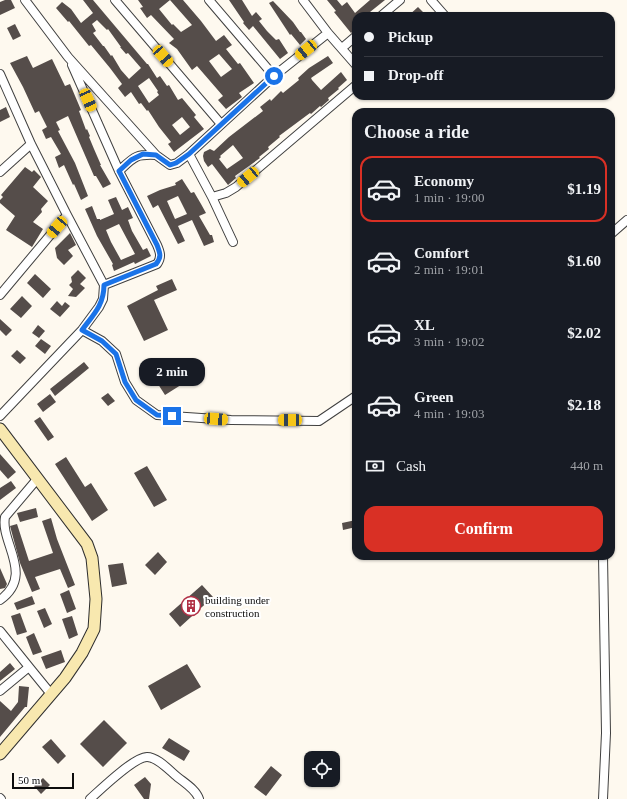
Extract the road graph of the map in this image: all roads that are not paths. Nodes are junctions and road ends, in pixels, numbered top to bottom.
1 (25, 0) edge
2 (115, 0) edge
3 (209, 0) edge
4 (400, 0) edge
5 (431, 0) edge
6 (305, 1) edge
7 (386, 12) edge
8 (441, 12) edge
9 (328, 33) junction
10 (352, 39) edge
11 (342, 48) junction
12 (68, 57) junction
13 (352, 61) edge
14 (0, 74) edge
15 (274, 76) junction
16 (352, 88) edge
17 (221, 124) junction
18 (31, 144) junction
19 (189, 154) junction
20 (156, 155) junction
21 (119, 171) junction
22 (0, 172) edge
23 (212, 197) junction
24 (66, 215) junction
25 (627, 220) edge
26 (615, 230) edge
27 (233, 242) dead end
28 (104, 285) junction
29 (0, 296) edge
30 (82, 330) junction
31 (352, 399) edge
32 (0, 416) edge
33 (0, 429) edge
34 (38, 478) junction
35 (603, 560) edge
36 (0, 600) edge
37 (0, 631) edge
38 (29, 666) junction
39 (0, 691) edge
40 (51, 694) junction
41 (0, 754) edge
42 (90, 799) edge
43 (199, 799) edge
44 (603, 799) edge

1 - 12 street
2 - 17 street
3 - 15 street
4 - 7 street
5 - 8 street
6 - 9 street
9 - 11 street
9 - 15 street
10 - 11 street
11 - 13 street
12 - 20 street
12 - 21 street
14 - 18 street
15 - 17 street
16 - 23 street
17 - 19 street
18 - 22 street
18 - 24 street
19 - 20 street
19 - 23 street
20 - 21 street
21 - 28 street
23 - 27 street
24 - 28 street
24 - 29 street
25 - 26 street
28 - 30 street
30 - 31 street
30 - 32 street
33 - 34 street
34 - 36 street
34 - 40 street
35 - 44 street
37 - 38 street
38 - 39 street
38 - 40 street
40 - 41 street
42 - 43 street

